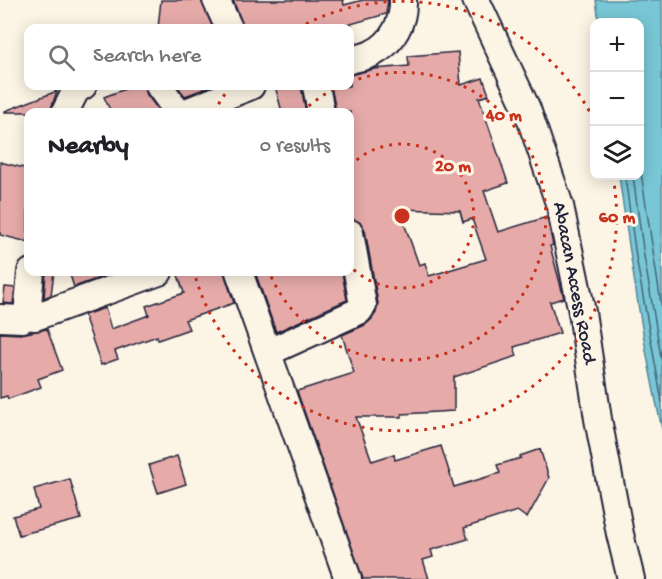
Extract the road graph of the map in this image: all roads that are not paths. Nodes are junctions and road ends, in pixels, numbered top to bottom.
1 (216, 0) edge
2 (403, 0) edge
3 (476, 0) edge
4 (227, 24) edge
5 (354, 59) edge
6 (76, 90) edge
7 (162, 90) edge
8 (241, 90) edge
9 (317, 90) edge
10 (67, 108) edge
11 (175, 108) edge
12 (196, 108) edge
13 (320, 108) edge
14 (354, 255) edge
15 (31, 276) edge
16 (148, 276) edge
17 (240, 276) edge
18 (27, 316) junction
19 (0, 318) edge
20 (269, 352) junction
21 (348, 579) edge
22 (631, 579) edge

1 - 4 street
2 - 5 street
3 - 22 street, Abacan Access Road
6 - 10 street
7 - 11 street
8 - 12 street
9 - 13 street
14 - 20 street
15 - 18 street
16 - 18 street
17 - 20 street
18 - 19 street
20 - 21 street

